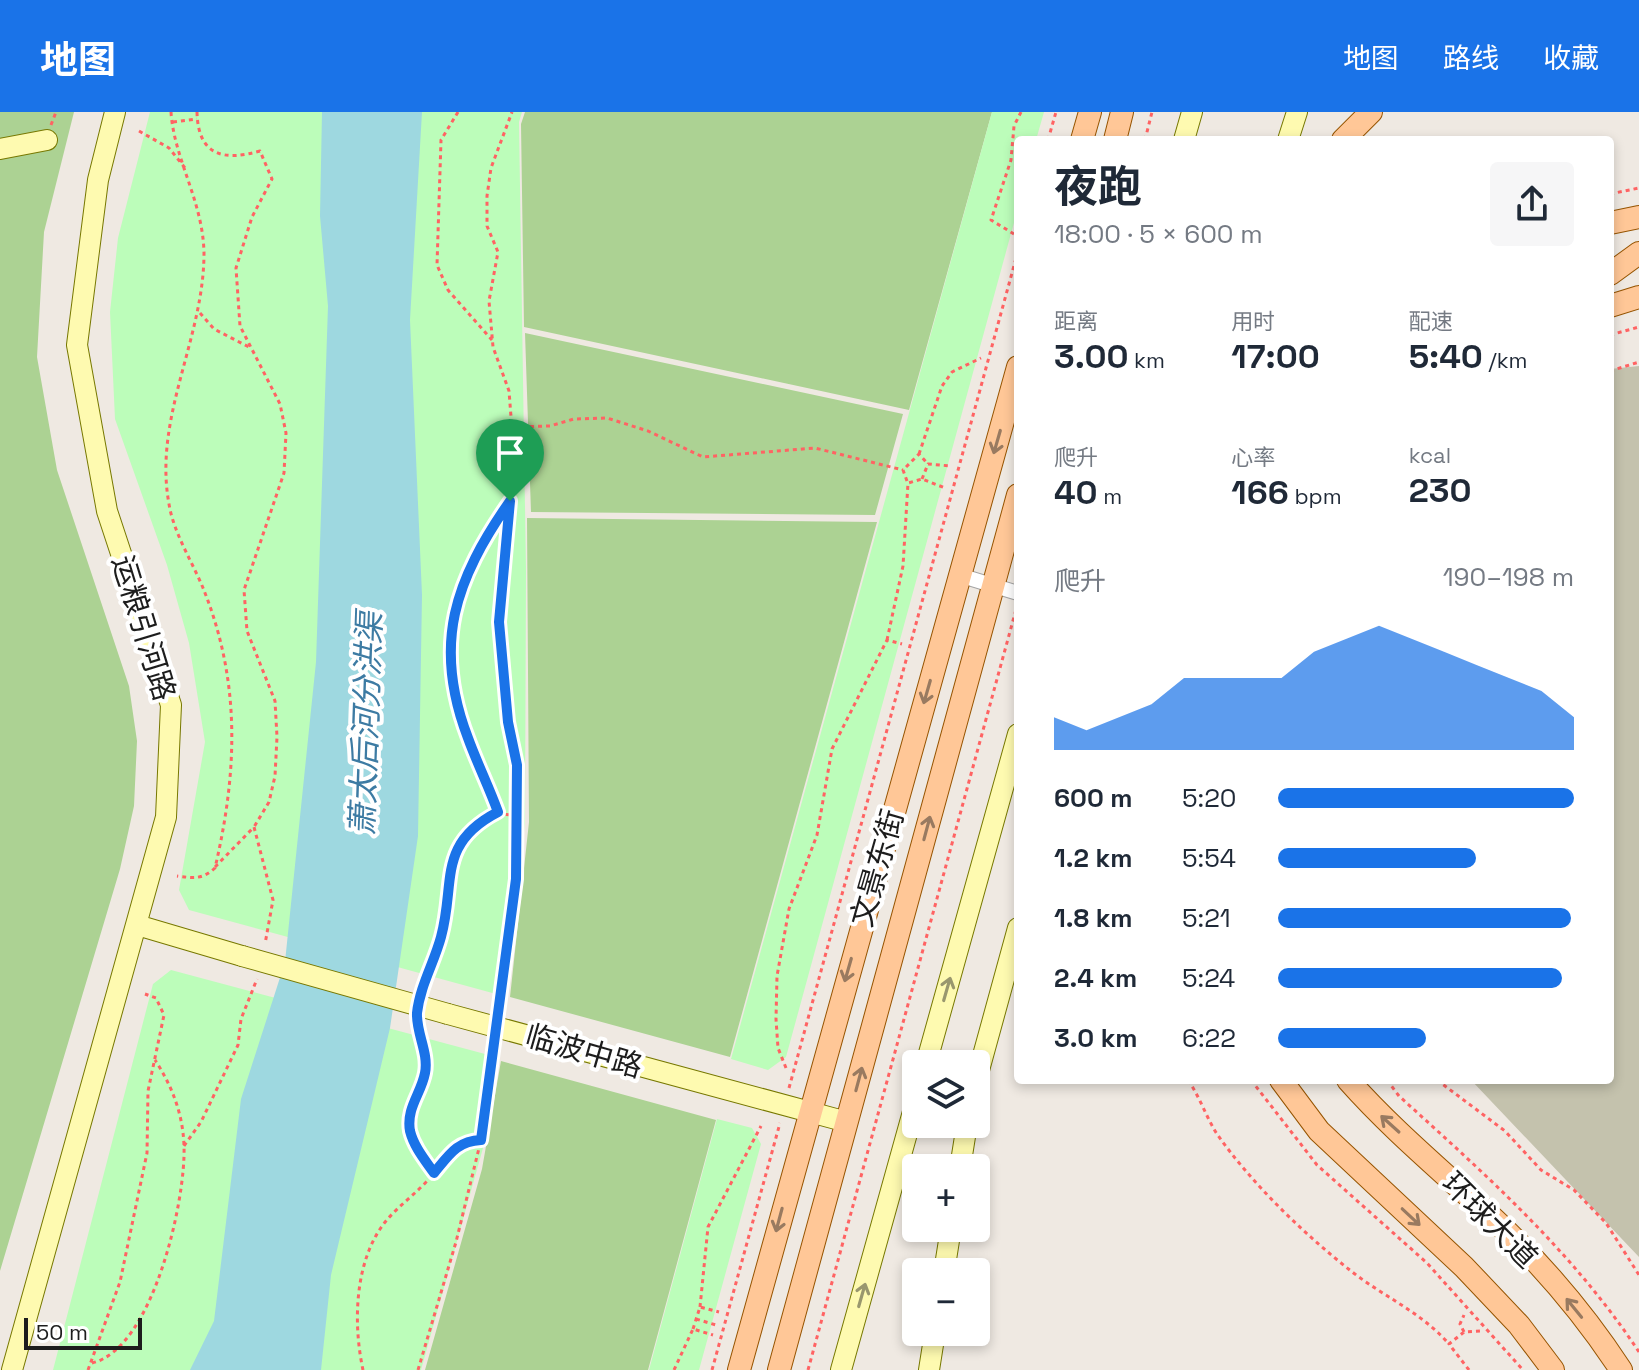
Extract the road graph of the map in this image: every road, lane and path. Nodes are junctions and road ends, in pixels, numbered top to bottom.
1 (115, 112) edge
2 (171, 112) edge
3 (197, 112) edge
4 (458, 112) edge
5 (512, 112) edge
6 (1021, 112) edge
7 (1056, 112) edge
8 (1090, 112) edge
9 (1122, 112) edge
10 (1152, 112) edge
11 (1192, 112) edge
12 (1297, 112) edge
13 (1371, 112) edge
14 (197, 119) junction
15 (172, 122) junction
16 (139, 131) dead end
17 (1049, 136) edge
18 (1083, 136) edge
19 (1116, 136) edge
20 (1146, 136) edge
21 (1185, 136) edge
22 (1289, 136) edge
23 (1347, 136) edge
24 (47, 140) dead end
25 (0, 149) edge
26 (188, 171) junction
27 (1639, 188) edge
28 (1614, 193) edge
29 (1639, 217) edge
30 (1614, 222) edge
31 (1014, 234) dead end
32 (1639, 253) edge
33 (1014, 266) edge
34 (1614, 271) edge
35 (1639, 297) edge
36 (1614, 305) edge
37 (199, 312) junction
38 (1639, 327) edge
39 (1614, 334) edge
40 (492, 340) junction
41 (249, 347) junction
42 (981, 358) dead end
43 (1639, 362) edge
44 (1614, 370) edge
45 (1014, 381) edge
46 (514, 427) junction
47 (919, 454) junction
48 (928, 464) junction
49 (951, 466) dead end
50 (903, 470) junction
51 (922, 479) junction
52 (908, 483) junction
53 (945, 488) dead end
54 (510, 501) junction
55 (1014, 510) edge
56 (959, 575) junction
57 (993, 586) junction
58 (1014, 592) edge
59 (1014, 617) edge
60 (887, 640) junction
61 (902, 644) dead end
62 (1014, 748) edge
63 (498, 812) junction
64 (519, 816) junction
65 (254, 827) dead end
66 (177, 876) dead end
67 (137, 925) junction
68 (1014, 943) edge
69 (421, 991) dead end
70 (145, 994) dead end
71 (417, 1015) dead end
72 (497, 1027) junction
73 (930, 1050) edge
74 (985, 1050) edge
75 (155, 1060) junction
76 (786, 1068) dead end
77 (1190, 1084) edge
78 (1254, 1084) edge
79 (1284, 1084) edge
80 (1351, 1084) edge
81 (1390, 1084) edge
82 (1442, 1084) edge
83 (784, 1108) junction
84 (808, 1114) junction
85 (847, 1122) junction
86 (761, 1126) dead end
87 (906, 1138) edge
88 (481, 1140) junction
89 (434, 1173) junction
90 (1639, 1275) edge
91 (700, 1307) junction
92 (719, 1312) dead end
93 (1464, 1315) dead end
94 (696, 1319) junction
95 (716, 1325) dead end
96 (693, 1329) junction
97 (1480, 1331) dead end
98 (1464, 1332) junction
99 (713, 1335) dead end
100 (1449, 1344) junction
101 (933, 1346) edge
102 (1639, 1352) edge
103 (91, 1364) junction
104 (12, 1370) edge
105 (88, 1370) edge
106 (363, 1370) edge
107 (418, 1370) edge
108 (674, 1370) edge
109 (712, 1370) edge
110 (739, 1370) edge
111 (779, 1370) edge
112 (808, 1370) edge
113 (841, 1370) edge
114 (929, 1370) edge
115 (1469, 1370) edge
116 (1523, 1370) edge
117 (1553, 1370) edge
118 (1621, 1370) edge

1 - 67 street, 运粮引河路
2 - 15 path
3 - 14 path
4 - 40 path
5 - 40 path
6 - 31 path
7 - 17 path
8 - 18 main road
9 - 19 main road
10 - 20 path
11 - 21 street
12 - 22 street
13 - 23 main road
14 - 15 path
14 - 41 path
15 - 26 path
16 - 26 path
24 - 25 street
26 - 37 path
27 - 28 path
29 - 30 main road
32 - 34 main road
33 - 83 path
35 - 36 main road
37 - 41 path
37 - 66 path
38 - 39 path
40 - 46 path
41 - 65 path
42 - 47 path
43 - 44 path
45 -> 56 main road, 文景东街
46 - 50 path
46 - 54 path
47 - 48 path
47 - 50 path
48 - 49 path
48 - 51 path
50 - 52 path
51 - 52 path
51 - 53 path
52 - 60 path
54 - 63 path
54 - 64 path
55 - 57 main road, 文景东街
56 - 57 street
56 -> 84 main road, 文景东街
57 - 58 street
85 -> 57 main road, 文景东街
59 - 112 path
60 - 61 path
60 - 76 path
73 -> 62 street
63 - 64 path
63 - 69 path
64 - 72 path
67 - 72 street, 临波中路, bridge
67 - 104 street, 运粮引河路
68 - 74 street
70 - 75 path
71 - 89 path
72 - 83 street, 临波中路
72 - 88 path
75 - 103 path
75 - 103 path
77 - 100 path
78 - 116 path
79 -> 117 main road, 环球大道
118 -> 80 main road, 环球大道
81 - 102 path
82 - 90 path
83 - 84 street, 临波中路
83 - 109 path
84 - 85 street, 临波中路
84 -> 110 main road, 文景东街
85 - 111 main road, 文景东街
86 - 91 path
113 -> 87 street
88 - 89 path
88 - 107 path
89 - 106 path
91 - 92 path
91 - 94 path
93 - 98 path
94 - 95 path
94 - 96 path
96 - 99 path
96 - 108 path
97 - 98 path
98 - 100 path
100 - 115 path
101 - 114 street
103 - 105 path

